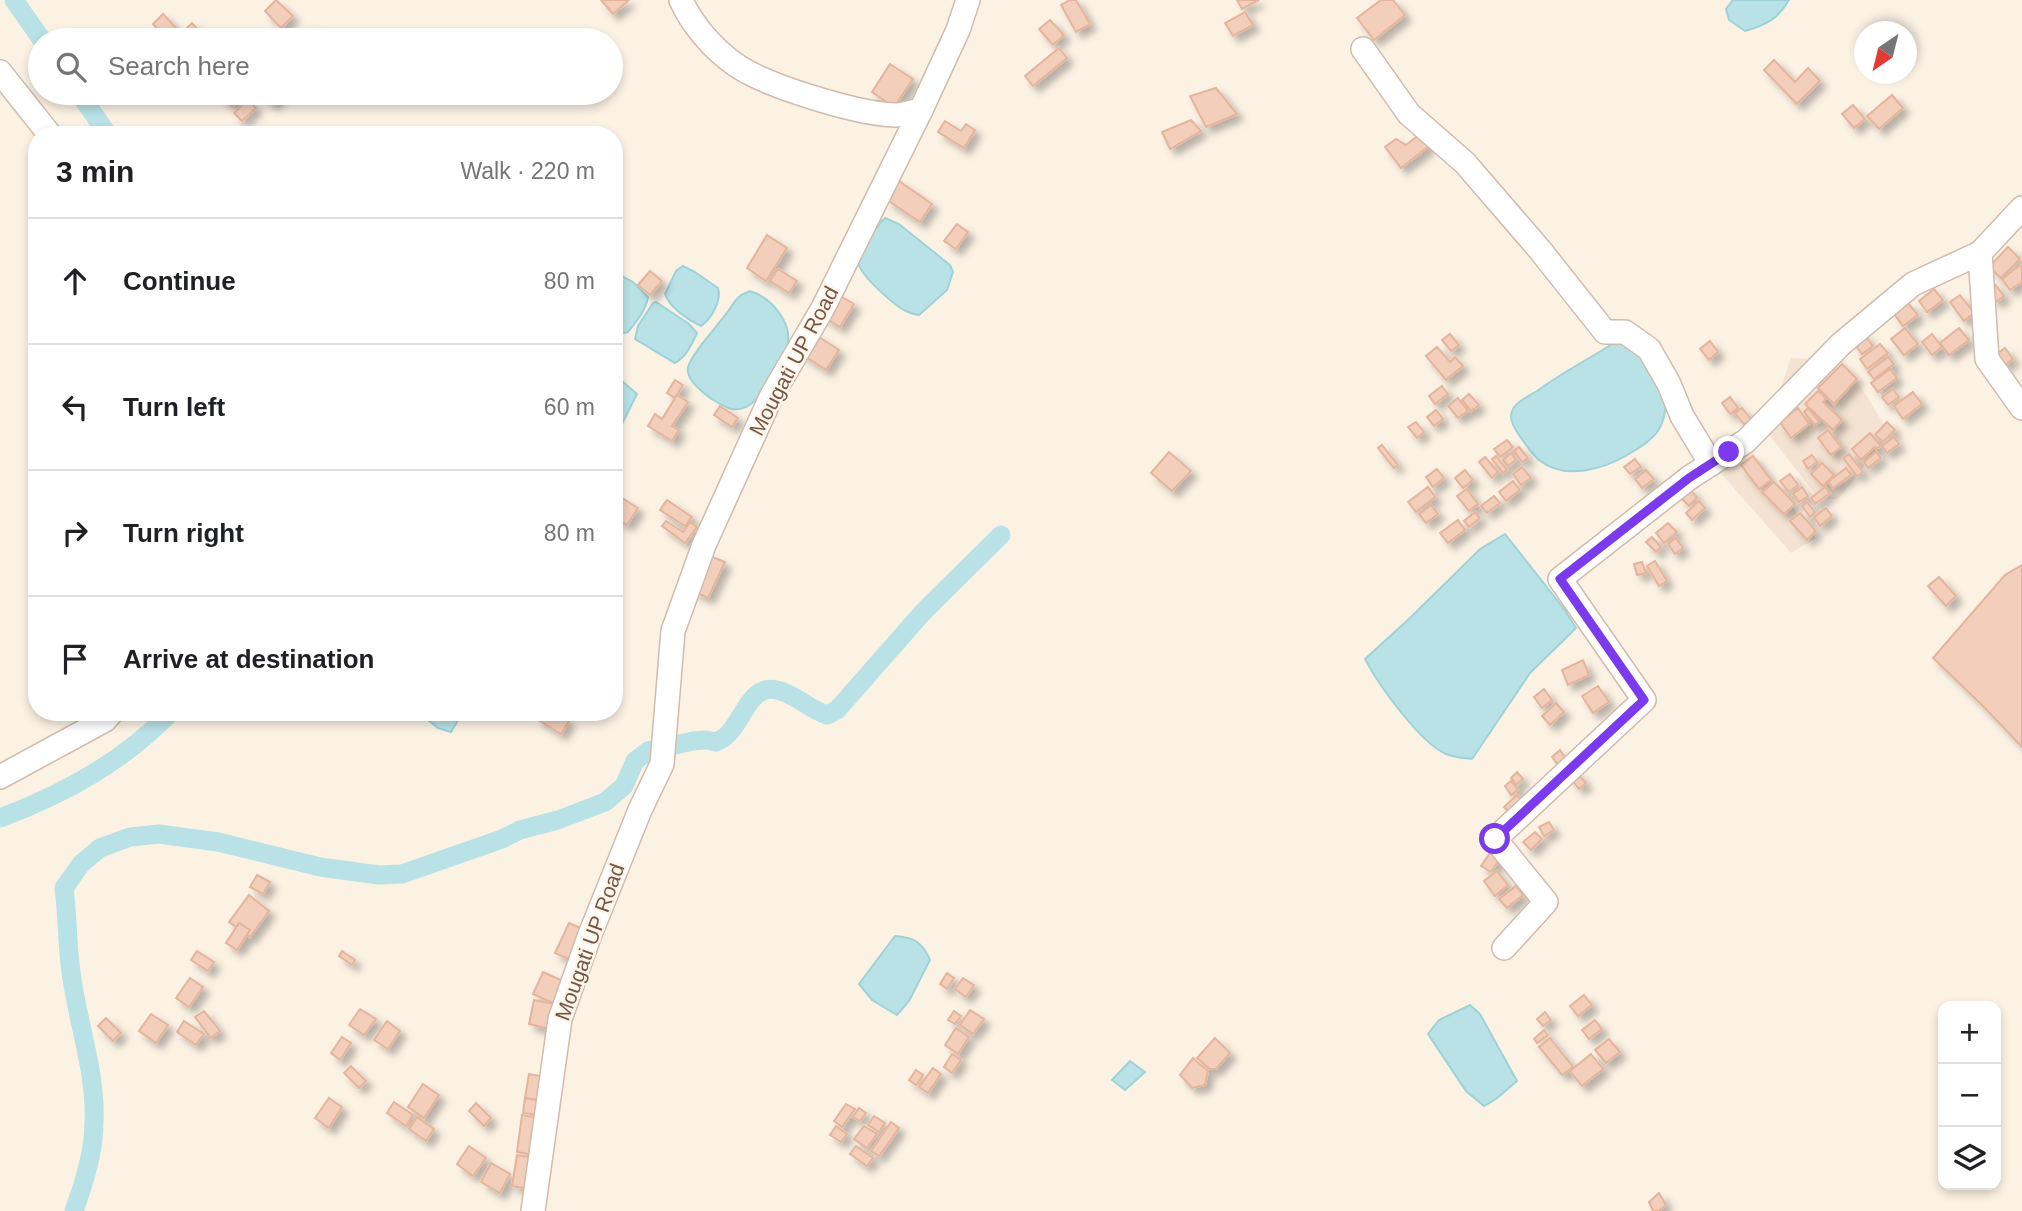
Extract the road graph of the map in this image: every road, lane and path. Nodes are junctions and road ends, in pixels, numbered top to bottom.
1 (681, 0) edge
2 (968, 0) edge
3 (1363, 49) dead end
4 (0, 72) edge
5 (921, 110) junction
6 (44, 126) edge
7 (2022, 208) edge
8 (1980, 253) junction
9 (2022, 408) edge
10 (1711, 464) junction
11 (103, 721) edge
12 (0, 777) edge
13 (1504, 948) dead end
14 (533, 1211) edge

1 - 5 street
2 - 5 street, Mougati UP Road
3 - 10 street
4 - 6 street
5 - 14 street, Mougati UP Road
7 - 8 street
8 - 9 street
8 - 10 street
10 - 13 street
11 - 12 street

